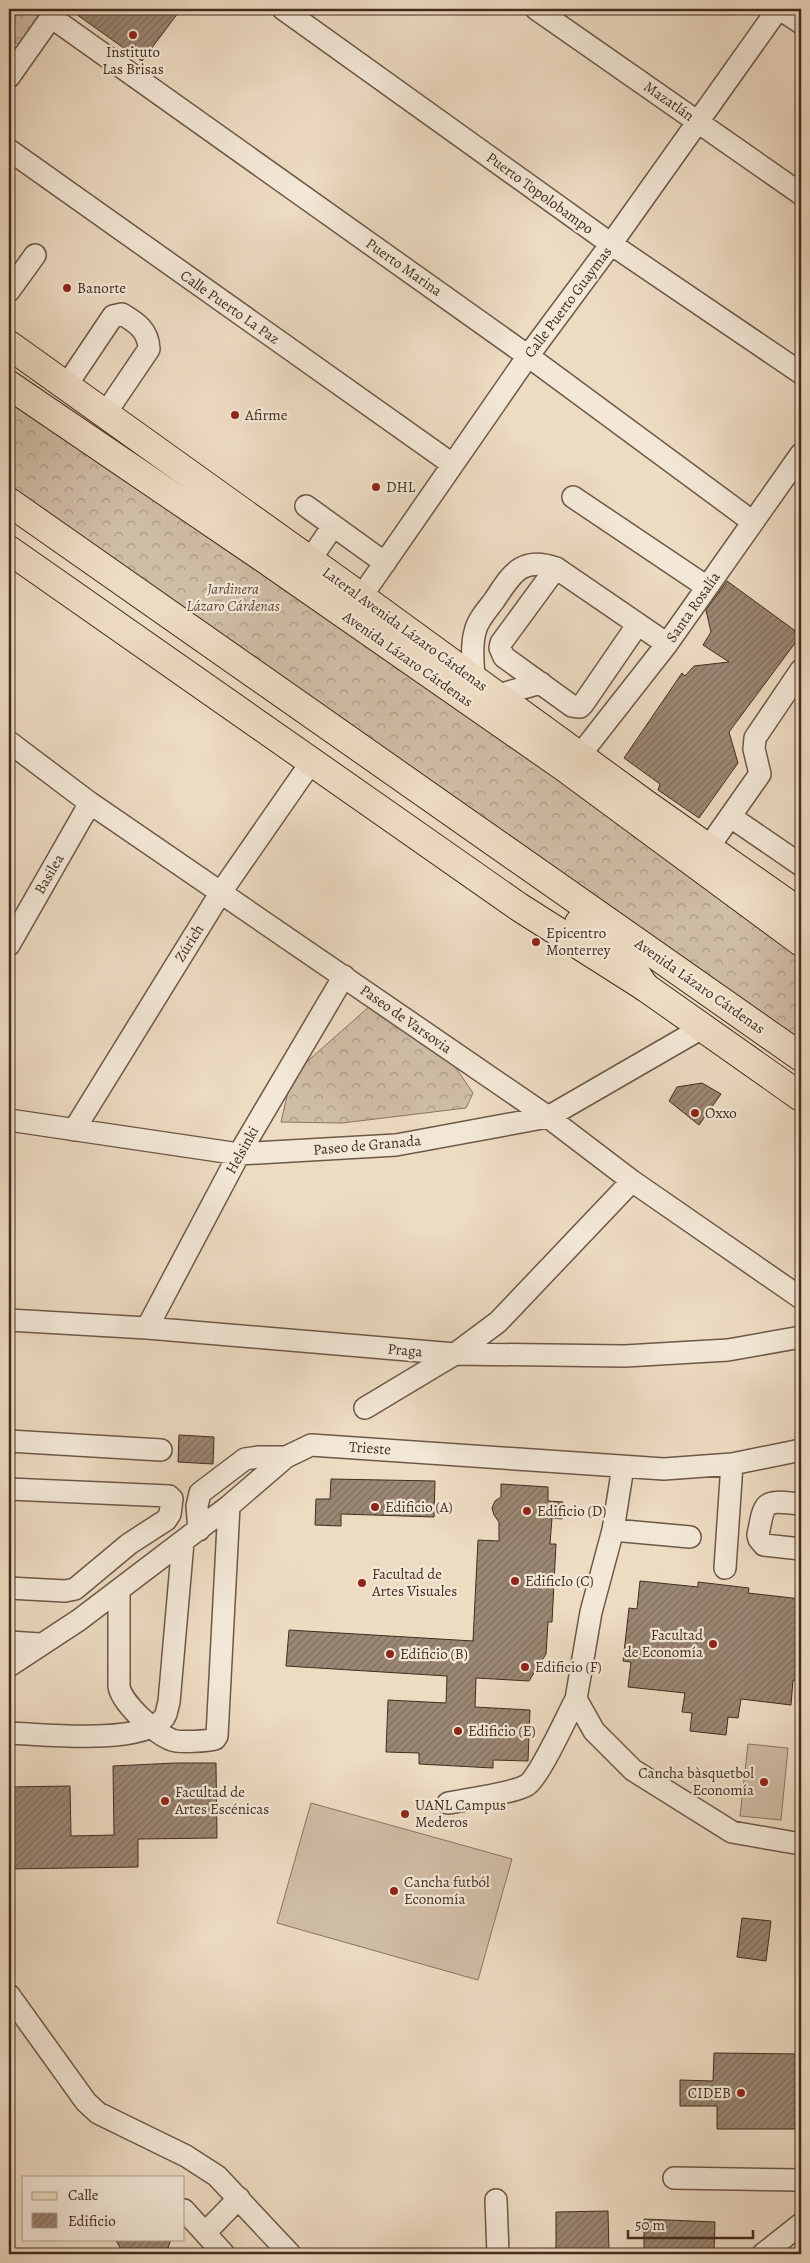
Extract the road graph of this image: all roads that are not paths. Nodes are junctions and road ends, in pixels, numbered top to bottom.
1 (283, 9) edge
2 (536, 9) edge
3 (779, 9) edge
4 (54, 13) edge
5 (801, 23) edge
6 (9, 77) edge
7 (697, 121) junction
8 (9, 150) edge
9 (801, 194) edge
10 (611, 244) junction
11 (35, 255) dead end
12 (9, 291) edge
13 (9, 346) edge
14 (528, 356) junction
15 (801, 373) edge
16 (9, 385) edge
17 (66, 386) junction
18 (105, 414) junction
19 (801, 454) edge
20 (452, 464) junction
21 (574, 497) dead end
22 (9, 502) edge
23 (306, 506) dead end
24 (753, 522) junction
25 (333, 526) junction
26 (9, 550) edge
27 (310, 560) junction
28 (384, 563) junction
29 (556, 568) junction
30 (707, 587) junction
31 (361, 597) junction
32 (638, 624) junction
33 (667, 644) junction
34 (387, 646) junction
35 (801, 670) edge
36 (474, 678) junction
37 (541, 683) junction
38 (498, 695) junction
39 (9, 742) edge
40 (312, 761) junction
41 (589, 762) junction
42 (90, 803) junction
43 (731, 816) junction
44 (708, 848) junction
45 (801, 865) edge
46 (557, 887) junction
47 (221, 892) junction
48 (801, 912) edge
49 (801, 942) edge
50 (9, 945) edge
51 (344, 976) junction
52 (645, 987) junction
53 (702, 1028) junction
54 (801, 1057) edge
55 (801, 1097) edge
56 (548, 1117) junction
57 (9, 1120) edge
58 (74, 1130) junction
59 (239, 1154) junction
60 (632, 1182) junction
61 (801, 1298) edge
62 (9, 1320) edge
63 (147, 1328) junction
64 (801, 1337) edge
65 (455, 1354) junction
66 (365, 1408) dead end
67 (9, 1441) edge
68 (161, 1450) dead end
69 (801, 1450) edge
70 (286, 1457) junction
71 (732, 1464) junction
72 (623, 1467) junction
73 (9, 1489) edge
74 (801, 1504) edge
75 (229, 1506) junction
76 (613, 1530) junction
77 (191, 1536) junction
78 (690, 1537) dead end
79 (129, 1544) junction
80 (801, 1549) edge
81 (157, 1561) junction
82 (725, 1568) dead end
83 (9, 1588) edge
84 (119, 1590) junction
85 (9, 1642) edge
86 (40, 1644) junction
87 (9, 1666) edge
88 (576, 1699) junction
89 (152, 1727) junction
90 (9, 1733) edge
91 (448, 1803) dead end
92 (801, 1844) edge
93 (9, 1995) edge
94 (674, 2178) dead end
95 (801, 2180) edge
96 (239, 2198) junction
97 (496, 2200) dead end
98 (185, 2211) edge
99 (801, 2224) edge
100 (205, 2233) junction
101 (224, 2254) edge
102 (290, 2254) edge
103 (498, 2254) edge
104 (763, 2254) edge

1 - 10 street, Puerto Topolobampo
2 - 7 street, Mazatlán
3 - 5 street
3 - 7 street, Calle Puerto Guaymas
4 - 6 street
4 - 14 street, Puerto Marina
7 - 9 street, Mazatlán
7 - 10 street, Calle Puerto Guaymas
8 - 20 street, Calle Puerto La Paz
10 - 14 street, Calle Puerto Guaymas
10 - 15 street, Puerto Topolobampo
11 - 12 street
13 - 17 main road, Lateral Avenida Lázaro Cárdenas
14 - 20 street, Calle Puerto Guaymas
14 - 24 street, Puerto Marina
16 - 34 main road, Avenida Lázaro Cárdenas
17 - 18 main road, Lateral Avenida Lázaro Cárdenas
17 - 18 street
18 - 27 main road, Lateral Avenida Lázaro Cárdenas
19 - 24 street, Santa Rosalía
20 - 28 street, Calle Puerto Guaymas
21 - 30 street
22 - 46 main road, Avenida Lázaro Cárdenas
23 - 25 street
24 - 30 street, Santa Rosalía
25 - 27 street
25 - 28 street
26 - 40 main road
27 - 31 main road, Lateral Avenida Lázaro Cárdenas
28 - 31 street, Calle Puerto Guaymas
29 - 32 street
29 - 36 street
29 - 37 street
30 - 33 street, Santa Rosalía
31 - 36 main road, Lateral Avenida Lázaro Cárdenas
32 - 33 street
32 - 37 street
33 - 41 street, Santa Rosalía
34 - 41 main road
34 - 49 main road, Avenida Lázaro Cárdenas
35 - 43 street
36 - 38 main road, Lateral Avenida Lázaro Cárdenas
37 - 38 street
38 - 41 main road, Lateral Avenida Lázaro Cárdenas
39 - 42 street, Paseo de Varsovia
40 - 47 street, Zúrich
40 - 52 main road
41 - 44 main road, Lateral Avenida Lázaro Cárdenas
42 - 47 street, Paseo de Varsovia
42 - 50 street, Basilea
43 - 44 street
43 - 45 street
44 - 48 main road, Lateral Avenida Lázaro Cárdenas
46 - 52 main road
46 - 54 main road, Avenida Lázaro Cárdenas
47 - 51 street, Paseo de Varsovia
47 - 58 street, Zúrich
51 - 56 street, Paseo de Varsovia
51 - 59 street, Helsinki
52 - 53 main road
53 - 55 main road
53 - 56 street, Paseo de Granada
56 - 59 street, Paseo de Granada
56 - 60 street, Paseo de Varsovia
57 - 58 street, Paseo de Granada
58 - 59 street, Paseo de Granada
59 - 63 street, Helsinki
60 - 61 street, Paseo de Varsovia
60 - 65 street
62 - 63 street, Praga
63 - 65 street, Praga
64 - 65 street, Praga
65 - 66 street
67 - 68 street
69 - 71 street, Trieste
70 - 72 street, Trieste
70 - 75 street, Trieste
70 - 77 street
71 - 72 street, Trieste
71 - 82 street
72 - 76 street
73 - 79 street
74 - 80 street
75 - 77 street, Trieste
75 - 89 street
76 - 78 street
76 - 88 street
77 - 81 street, Trieste
77 - 89 street
79 - 81 street
79 - 83 street
81 - 84 street, Trieste
84 - 86 street, Trieste
84 - 89 street
85 - 86 street
86 - 87 street, Trieste
88 - 91 street
88 - 92 street
89 - 90 street
93 - 96 street
94 - 95 street
96 - 100 street
96 - 102 street
97 - 103 street
98 - 100 street
99 - 104 street
100 - 101 street

